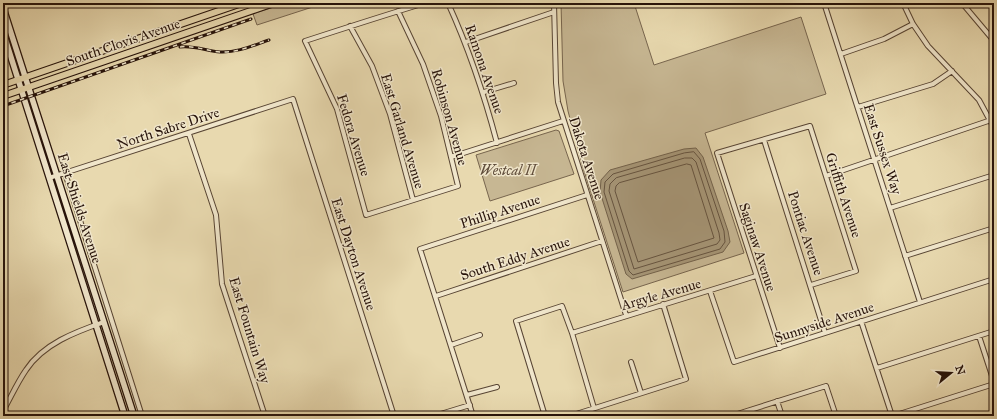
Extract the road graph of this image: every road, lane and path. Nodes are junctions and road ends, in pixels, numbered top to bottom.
1 (242, 3) edge
2 (263, 3) edge
3 (274, 3) edge
4 (425, 3) edge
5 (448, 3) edge
6 (554, 3) edge
7 (824, 3) edge
8 (902, 3) edge
9 (962, 3) edge
10 (3, 9) edge
11 (257, 9) junction
12 (398, 11) junction
13 (554, 12) junction
14 (913, 24) junction
15 (350, 26) junction
16 (3, 32) edge
17 (994, 41) edge
18 (466, 42) junction
19 (841, 54) junction
20 (952, 71) junction
21 (26, 77) junction
22 (19, 79) junction
23 (514, 83) dead end
24 (3, 85) edge
25 (29, 87) junction
26 (22, 89) junction
27 (484, 92) junction
28 (3, 96) edge
29 (293, 99) joint
30 (858, 107) junction
31 (992, 120) edge
32 (563, 121) junction
33 (994, 128) edge
34 (189, 134) junction
35 (764, 140) junction
36 (497, 143) junction
37 (451, 157) junction
38 (875, 161) junction
39 (65, 173) junction
40 (58, 175) junction
41 (826, 176) junction
42 (994, 176) edge
43 (50, 178) junction
44 (587, 195) junction
45 (413, 200) junction
46 (890, 208) junction
47 (994, 228) edge
48 (602, 241) junction
49 (905, 256) junction
50 (756, 276) junction
51 (994, 279) edge
52 (811, 285) junction
53 (710, 291) junction
54 (436, 296) junction
55 (920, 302) junction
56 (663, 304) junction
57 (626, 315) junction
58 (862, 321) junction
59 (104, 322) junction
60 (96, 325) junction
61 (994, 331) edge
62 (572, 333) junction
63 (825, 333) junction
64 (480, 335) dead end
65 (979, 336) junction
66 (450, 345) junction
67 (780, 348) junction
68 (631, 362) dead end
69 (877, 368) junction
70 (994, 383) edge
71 (496, 387) dead end
72 (641, 393) junction
73 (467, 395) junction
74 (777, 401) junction
75 (470, 405) junction
76 (594, 408) junction
77 (3, 411) edge
78 (125, 416) edge
79 (134, 416) edge
80 (142, 416) edge
81 (265, 416) edge
82 (394, 416) edge
83 (434, 416) edge
84 (473, 416) edge
85 (545, 416) edge
86 (570, 416) edge
87 (731, 416) edge
88 (782, 416) edge
89 (836, 416) edge
90 (892, 416) edge

1 - 21 main road, South Clovis Avenue
2 - 11 main road
3 - 11 main road, South Clovis Avenue
4 - 12 street
5 - 18 street, Ramona Avenue
6 - 13 street, Dakota Avenue
7 - 19 street, East Sussex Way
8 - 14 street
9 - 17 street
10 - 21 main road, East Shields Avenue
11 - 25 main road, South Clovis Avenue
12 - 15 street
12 - 37 street, Robinson Avenue
13 - 18 street
13 - 32 street, Dakota Avenue
14 - 19 street
14 - 20 street
15 - 45 street, East Garland Avenue
15 - 45 street, Fedora Avenue
16 - 22 main road, East Shields Avenue
18 - 27 street, Ramona Avenue
19 - 30 street, East Sussex Way
20 - 30 street
20 - 31 street
21 - 22 main road, South Clovis Avenue
21 - 25 main road, East Shields Avenue
22 - 24 main road, South Clovis Avenue
22 - 26 main road, East Shields Avenue
23 - 27 street
25 - 26 main road, South Clovis Avenue
25 - 40 main road, East Shields Avenue
26 - 28 main road, South Clovis Avenue
26 - 43 main road, East Shields Avenue
27 - 36 street, Ramona Avenue
29 - 34 street, North Sabre Drive
29 - 82 street, East Dayton Avenue
30 - 38 street, East Sussex Way
31 - 33 street
31 - 38 street
32 - 36 street
32 - 44 street, Dakota Avenue
34 - 39 street, North Sabre Drive
34 - 81 street, East Fountain Way
35 - 41 street, Griffith Avenue
35 - 50 street, Saginaw Avenue
35 - 52 street, Pontiac Avenue
36 - 37 street
37 - 45 street, Robinson Avenue
38 - 41 street
38 - 46 street, East Sussex Way
39 - 40 street, North Sabre Drive
39 - 80 street, East Shields Avenue
40 - 43 street, North Sabre Drive
40 - 59 main road, East Shields Avenue
41 - 52 street, Griffith Avenue
42 - 46 street
43 - 60 main road, East Shields Avenue
44 - 48 street, Dakota Avenue
44 - 54 street, Phillip Avenue
46 - 49 street, East Sussex Way
47 - 49 street
48 - 54 street, South Eddy Avenue
48 - 57 street, Dakota Avenue
49 - 55 street, East Sussex Way
50 - 53 street, Argyle Avenue
50 - 67 street, Saginaw Avenue
51 - 55 street, Sunnyside Avenue
52 - 63 street, Pontiac Avenue
53 - 56 street, Argyle Avenue
53 - 67 street, Sunnyside Avenue
54 - 66 street
55 - 58 street, Sunnyside Avenue
56 - 57 street, Argyle Avenue
56 - 72 street
57 - 62 street, Argyle Avenue
58 - 63 street, Sunnyside Avenue
58 - 69 street
59 - 60 street
59 - 79 main road, East Shields Avenue
60 - 77 street
60 - 78 main road, East Shields Avenue
61 - 65 street
62 - 76 street
62 - 85 street
63 - 67 street, Sunnyside Avenue
64 - 66 street
65 - 69 street
65 - 70 street
66 - 73 street
68 - 72 street
69 - 90 street
70 - 90 street
71 - 73 street
72 - 76 street
73 - 75 street
74 - 87 street
74 - 88 street
74 - 89 street
75 - 83 street
75 - 84 street
76 - 86 street

